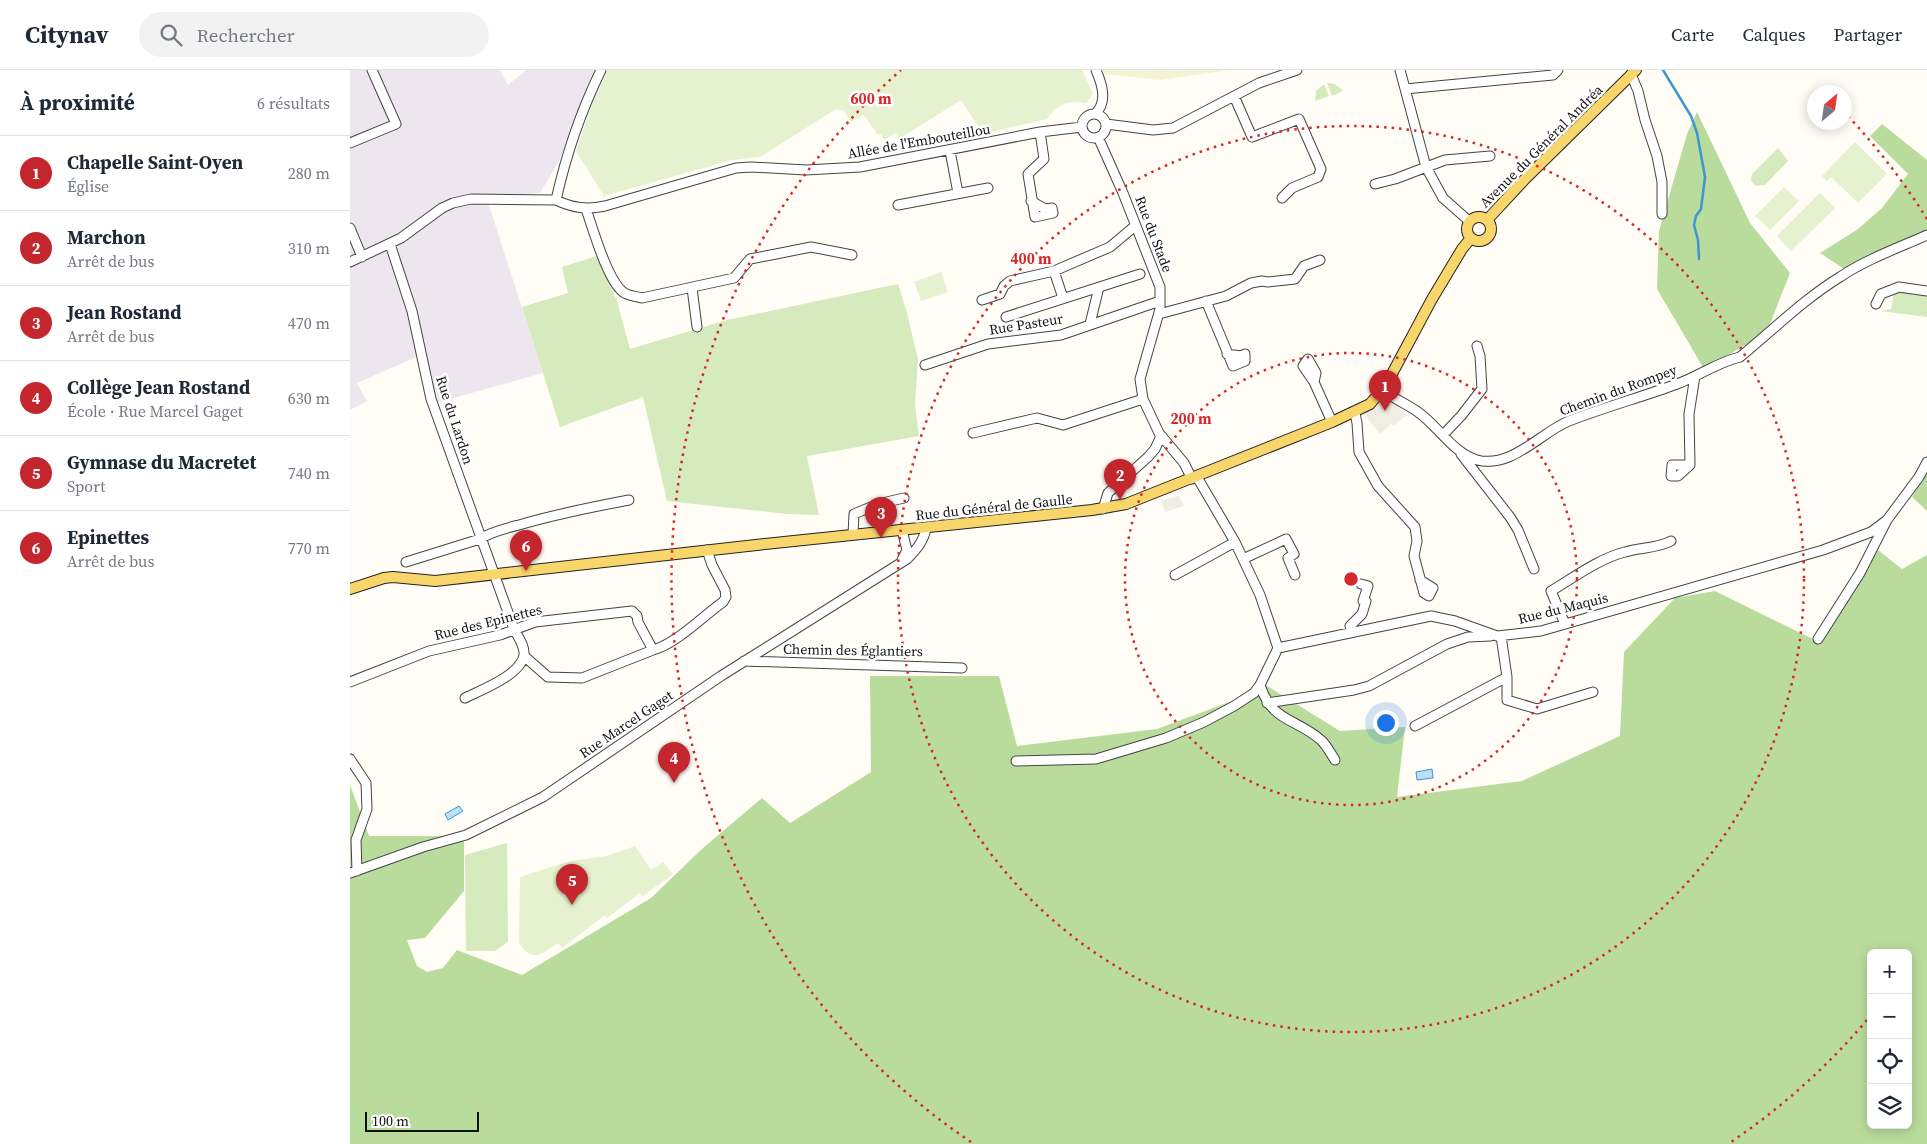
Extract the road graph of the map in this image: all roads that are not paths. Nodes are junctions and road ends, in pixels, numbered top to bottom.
1 (372, 70) edge
2 (601, 70) edge
3 (1096, 70) edge
4 (1297, 70) edge
5 (1400, 70) edge
6 (1558, 70) edge
7 (1633, 72) edge
8 (1405, 89) junction
9 (1234, 96) junction
10 (1095, 114) junction
11 (1106, 124) junction
12 (1082, 127) junction
13 (1040, 132) junction
14 (1098, 137) junction
15 (350, 143) edge
16 (950, 151) junction
17 (1490, 156) dead end
18 (1426, 167) junction
19 (1375, 184) dead end
20 (988, 188) dead end
21 (958, 193) junction
22 (1282, 198) dead end
23 (556, 200) junction
24 (1032, 201) dead end
25 (898, 205) dead end
26 (586, 209) junction
27 (1662, 214) dead end
28 (1487, 220) junction
29 (1469, 221) junction
30 (1135, 226) junction
31 (350, 228) edge
32 (1927, 235) edge
33 (1471, 238) junction
34 (390, 244) junction
35 (852, 255) dead end
36 (362, 257) junction
37 (1320, 260) dead end
38 (350, 262) edge
39 (1054, 271) junction
40 (1140, 274) dead end
41 (1099, 287) junction
42 (692, 288) junction
43 (1927, 291) edge
44 (1063, 298) junction
45 (982, 300) dead end
46 (1160, 301) junction
47 (1206, 302) junction
48 (1876, 304) dead end
49 (1159, 314) junction
50 (1006, 317) dead end
51 (1090, 324) junction
52 (697, 327) dead end
53 (1477, 346) dead end
54 (1228, 354) dead end
55 (925, 365) dead end
56 (1695, 376) junction
57 (1314, 382) dead end
58 (1383, 390) junction
59 (1143, 399) junction
60 (1355, 413) junction
61 (1332, 422) junction
62 (973, 433) dead end
63 (1443, 435) junction
64 (1161, 436) junction
65 (1456, 448) junction
66 (1927, 462) edge
67 (1690, 465) dead end
68 (1195, 478) junction
69 (904, 498) dead end
70 (629, 500) dead end
71 (1103, 509) junction
72 (1887, 520) junction
73 (926, 528) junction
74 (902, 530) junction
75 (854, 535) junction
76 (482, 538) junction
77 (1671, 541) dead end
78 (1234, 542) junction
79 (707, 550) junction
80 (1242, 559) junction
81 (406, 562) dead end
82 (901, 563) junction
83 (1534, 569) dead end
84 (495, 574) junction
85 (1175, 575) dead end
86 (1295, 575) dead end
87 (1420, 580) dead end
88 (1361, 584) dead end
89 (350, 589) edge
90 (1565, 624) junction
91 (514, 629) junction
92 (1352, 632) junction
93 (1499, 636) junction
94 (1818, 639) dead end
95 (1278, 648) junction
96 (653, 650) junction
97 (524, 656) junction
98 (744, 661) junction
99 (962, 668) dead end
100 (1506, 677) junction
101 (350, 682) edge
102 (1260, 685) junction
103 (1593, 692) dead end
104 (464, 698) dead end
105 (1267, 703) junction
106 (1415, 726) dead end
107 (350, 759) edge
108 (1335, 760) dead end
109 (1016, 761) dead end
110 (353, 872) edge

1 - 15 street
2 - 23 street
3 - 10 street
4 - 9 street
5 - 8 street
6 - 8 street
7 - 27 street
7 - 28 main road, Avenue du Général Andréa
8 - 18 street
9 - 11 street
9 - 22 street
10 - 11 street
10 - 12 street
11 - 14 street
12 - 13 street, Allée de l'Embouteillou
12 - 14 street
13 - 16 street, Allée de l'Embouteillou
13 - 24 street
14 - 30 street, Rue du Stade
16 - 21 street
16 - 26 street, Allée de l'Embouteillou
17 - 18 street
18 - 19 street
18 - 29 street
20 - 21 street
21 - 25 street
23 - 26 street, Allée de l'Embouteillou
23 - 34 street, Allée de l'Embouteillou
26 - 42 street
28 - 29 main road
28 - 33 main road
29 - 33 main road
30 - 39 street
30 - 46 street, Rue du Stade
31 - 36 street
32 - 56 street, Chemin du Rompey
33 - 58 main road, Rue du Général de Gaulle
34 - 36 street, Allée de l'Embouteillou
34 - 76 street, Rue du Lardon
35 - 42 street
36 - 38 street, Allée de l'Embouteillou
37 - 47 street
39 - 44 street
39 - 45 street
40 - 41 street
41 - 44 street
41 - 51 street
42 - 52 street
43 - 48 street
44 - 50 street
46 - 49 street, Rue du Stade
46 - 51 street, Rue Pasteur
47 - 49 street
47 - 54 street
49 - 59 street, Rue du Stade
51 - 55 street, Rue Pasteur
53 - 63 street
56 - 65 street, Chemin du Rompey
56 - 67 street
57 - 61 street
58 - 60 main road, Rue du Général de Gaulle
58 - 63 street, Chemin du Rompey
59 - 62 street
59 - 64 street, Rue du Stade
60 - 61 main road, Rue du Général de Gaulle
60 - 87 street
61 - 68 main road, Rue du Général de Gaulle
63 - 65 street, Chemin du Rompey
64 - 68 street, Rue du Stade
64 - 71 street
65 - 83 street
66 - 72 street
68 - 71 main road, Rue du Général de Gaulle
68 - 78 street
69 - 75 street
70 - 76 street
71 - 73 main road, Rue du Général de Gaulle
72 - 90 street, Rue du Maquis
72 - 94 street
73 - 74 main road, Rue du Général de Gaulle
73 - 82 street, Rue Marcel Gaget
74 - 75 main road, Rue du Général de Gaulle
74 - 82 street
75 - 79 main road, Rue du Général de Gaulle
76 - 81 street
76 - 84 street, Rue du Lardon
77 - 90 street
78 - 80 street
78 - 85 street
79 - 84 main road, Rue du Général de Gaulle
79 - 96 street
80 - 86 street
80 - 95 street
82 - 98 street, Rue Marcel Gaget
84 - 89 main road, Rue du Général de Gaulle
84 - 91 street, Rue du Lardon
88 - 92 street
90 - 93 street, Rue du Maquis
91 - 96 street, Rue des Epinettes
91 - 97 street, Rue du Lardon
91 - 101 street, Rue des Epinettes
92 - 93 street, Rue du Maquis
92 - 95 street, Rue du Maquis
93 - 100 street
93 - 105 street
95 - 102 street
96 - 97 street
97 - 104 street
98 - 99 street, Chemin des Églantiers
98 - 110 street, Rue Marcel Gaget
100 - 103 street
100 - 106 street
102 - 105 street
102 - 109 street
105 - 108 street
107 - 110 street

